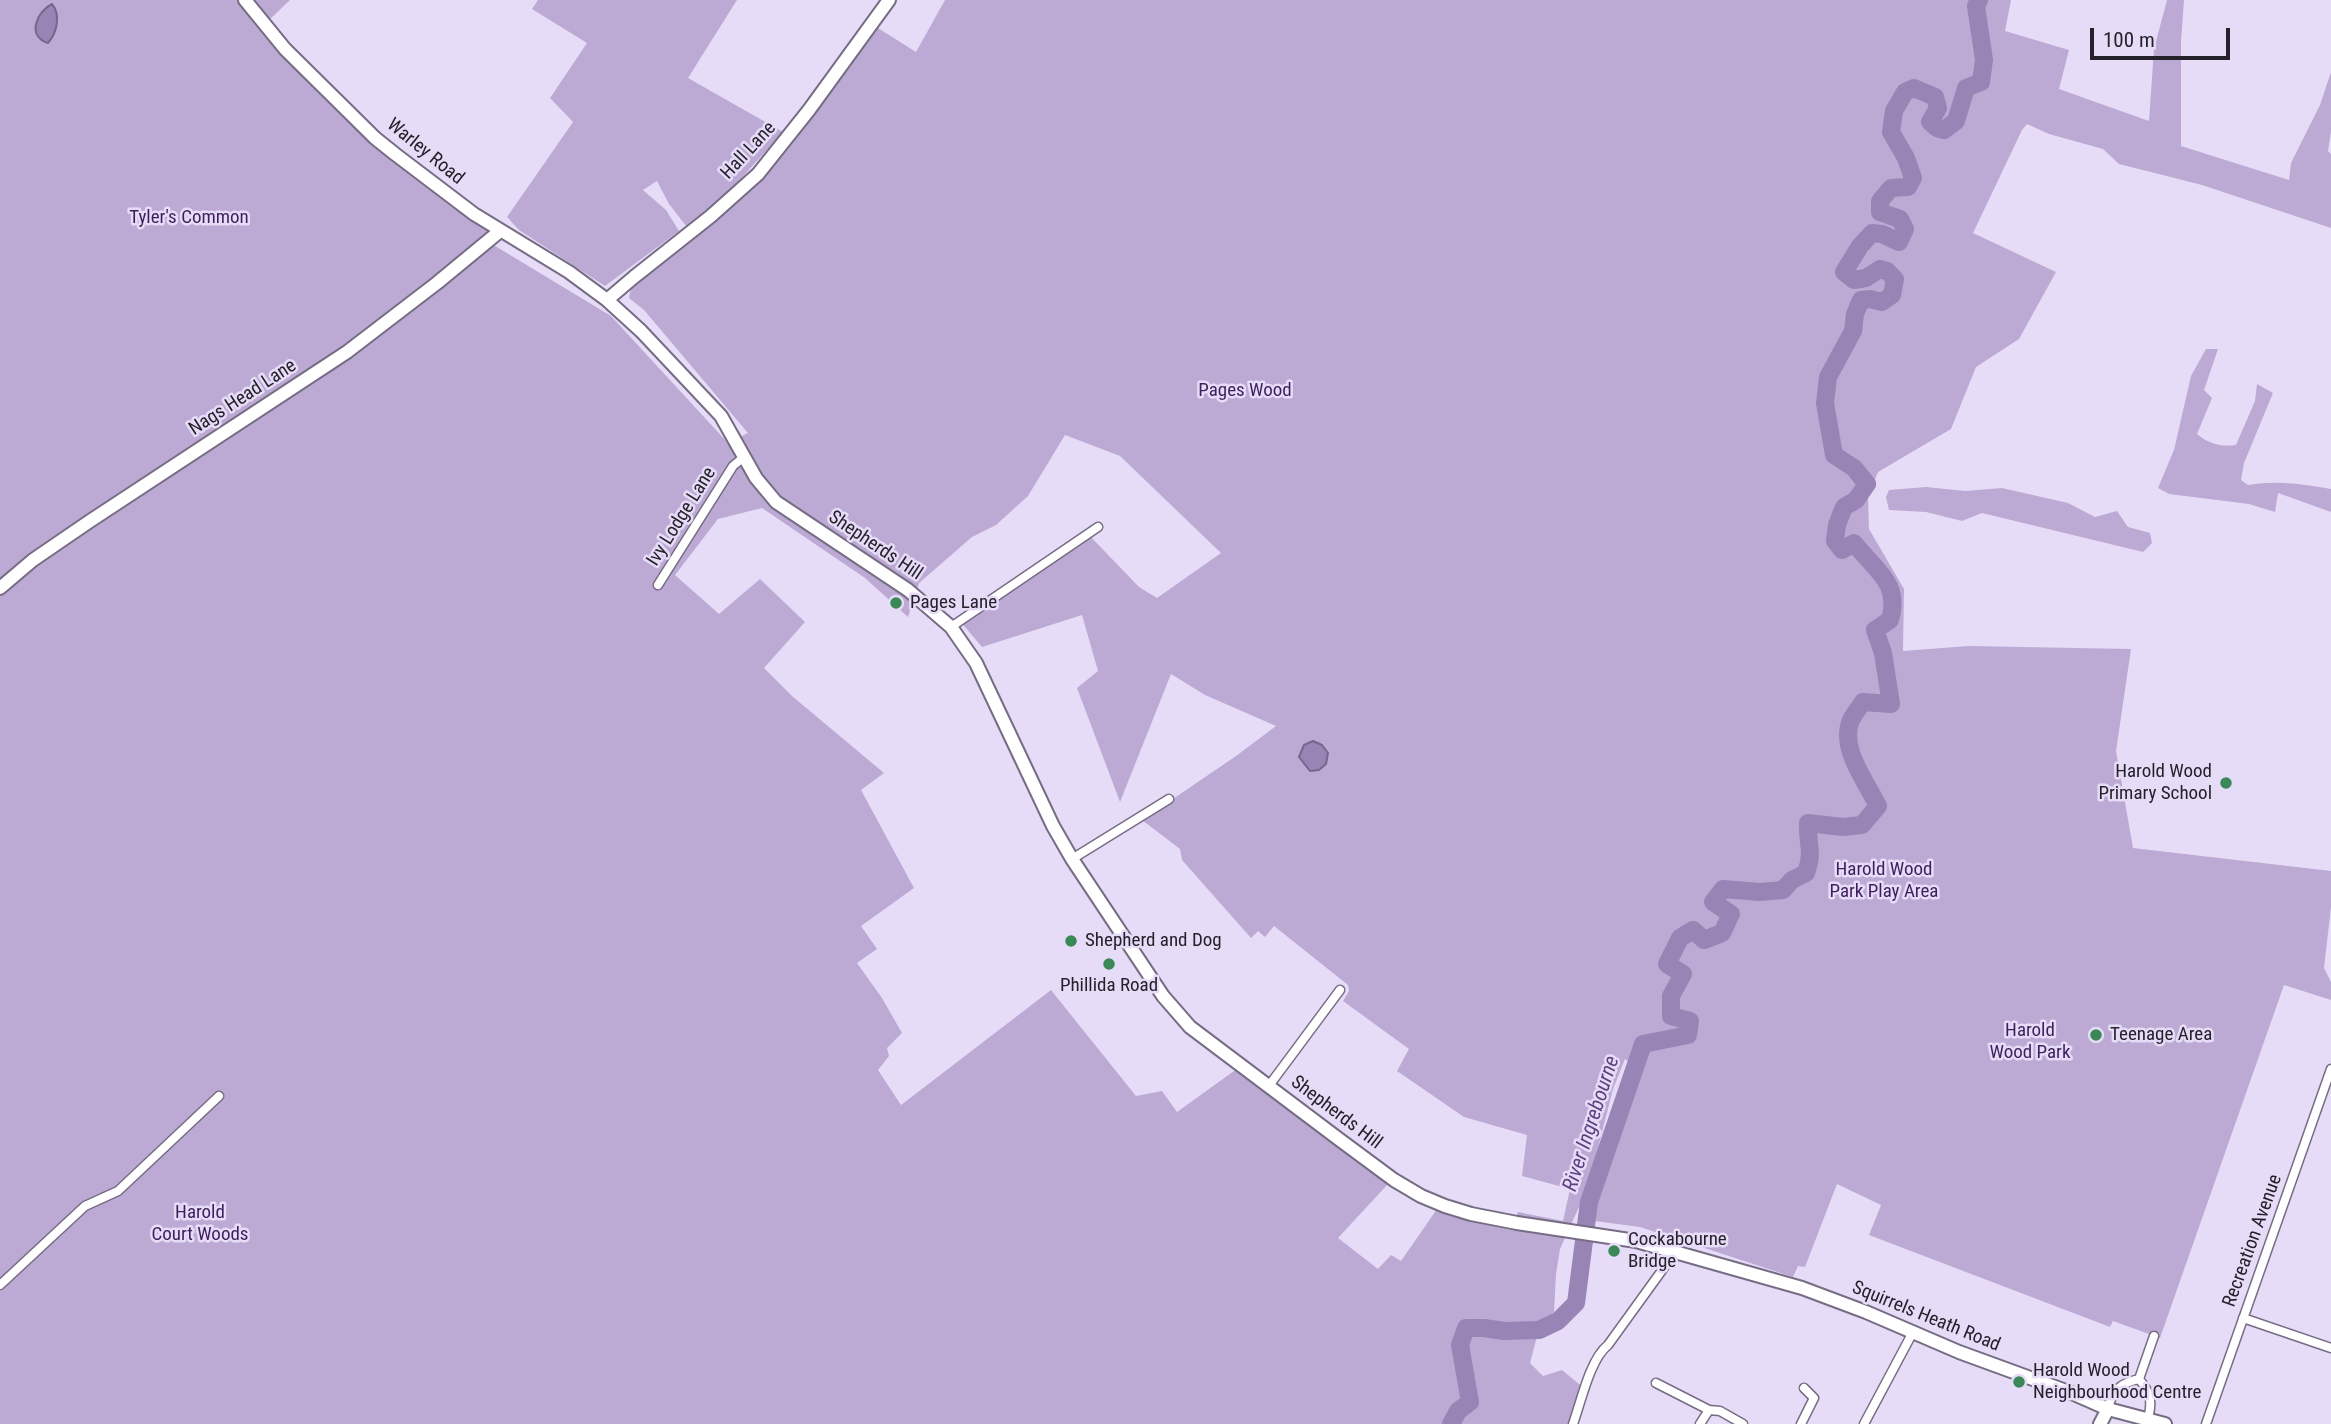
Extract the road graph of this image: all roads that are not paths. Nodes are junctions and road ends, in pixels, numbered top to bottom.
1 (245, 0) edge
2 (889, 0) edge
3 (500, 231) junction
4 (607, 300) junction
5 (745, 456) junction
6 (1098, 527) dead end
7 (658, 585) dead end
8 (0, 588) edge
9 (951, 627) junction
10 (1169, 799) dead end
11 (1072, 859) junction
12 (1340, 990) dead end
13 (2331, 1069) edge
14 (1268, 1087) junction
15 (219, 1096) dead end
16 (1671, 1250) junction
17 (0, 1285) edge
18 (2243, 1318) junction
19 (1913, 1332) junction
20 (2154, 1336) dead end
21 (2331, 1348) edge
22 (2139, 1379) junction
23 (1656, 1383) dead end
24 (1804, 1388) dead end
25 (2108, 1409) junction
26 (1709, 1410) junction
27 (2148, 1418) junction
28 (1573, 1424) edge
29 (1700, 1424) edge
30 (1743, 1424) edge
31 (1801, 1424) edge
32 (1864, 1424) edge
33 (2099, 1424) edge
34 (2165, 1424) edge
35 (2206, 1424) edge

1 - 3 street, Warley Road
2 - 4 street, Hall Lane
3 - 4 street, Warley Road
3 - 8 street, Nags Head Lane
4 - 5 street, Shepherds Hill
5 - 7 street, Ivy Lodge Lane
5 - 9 street, Shepherds Hill
6 - 9 street
9 - 11 street, Shepherds Hill
10 - 11 street
11 - 14 street, Shepherds Hill
12 - 14 street
13 - 18 street, Recreation Avenue
14 - 16 street, Shepherds Hill
15 - 17 street
16 - 19 street, Squirrels Heath Road
16 - 28 street
18 - 21 street
18 - 35 street, Recreation Avenue
19 - 25 street, Squirrels Heath Road
19 - 32 street
20 - 22 street
22 - 25 street
22 - 27 street
23 - 26 street
24 - 31 street
25 - 27 street, Squirrels Heath Road
25 - 33 street
26 - 29 street
26 - 30 street
27 - 34 street, Squirrels Heath Road

